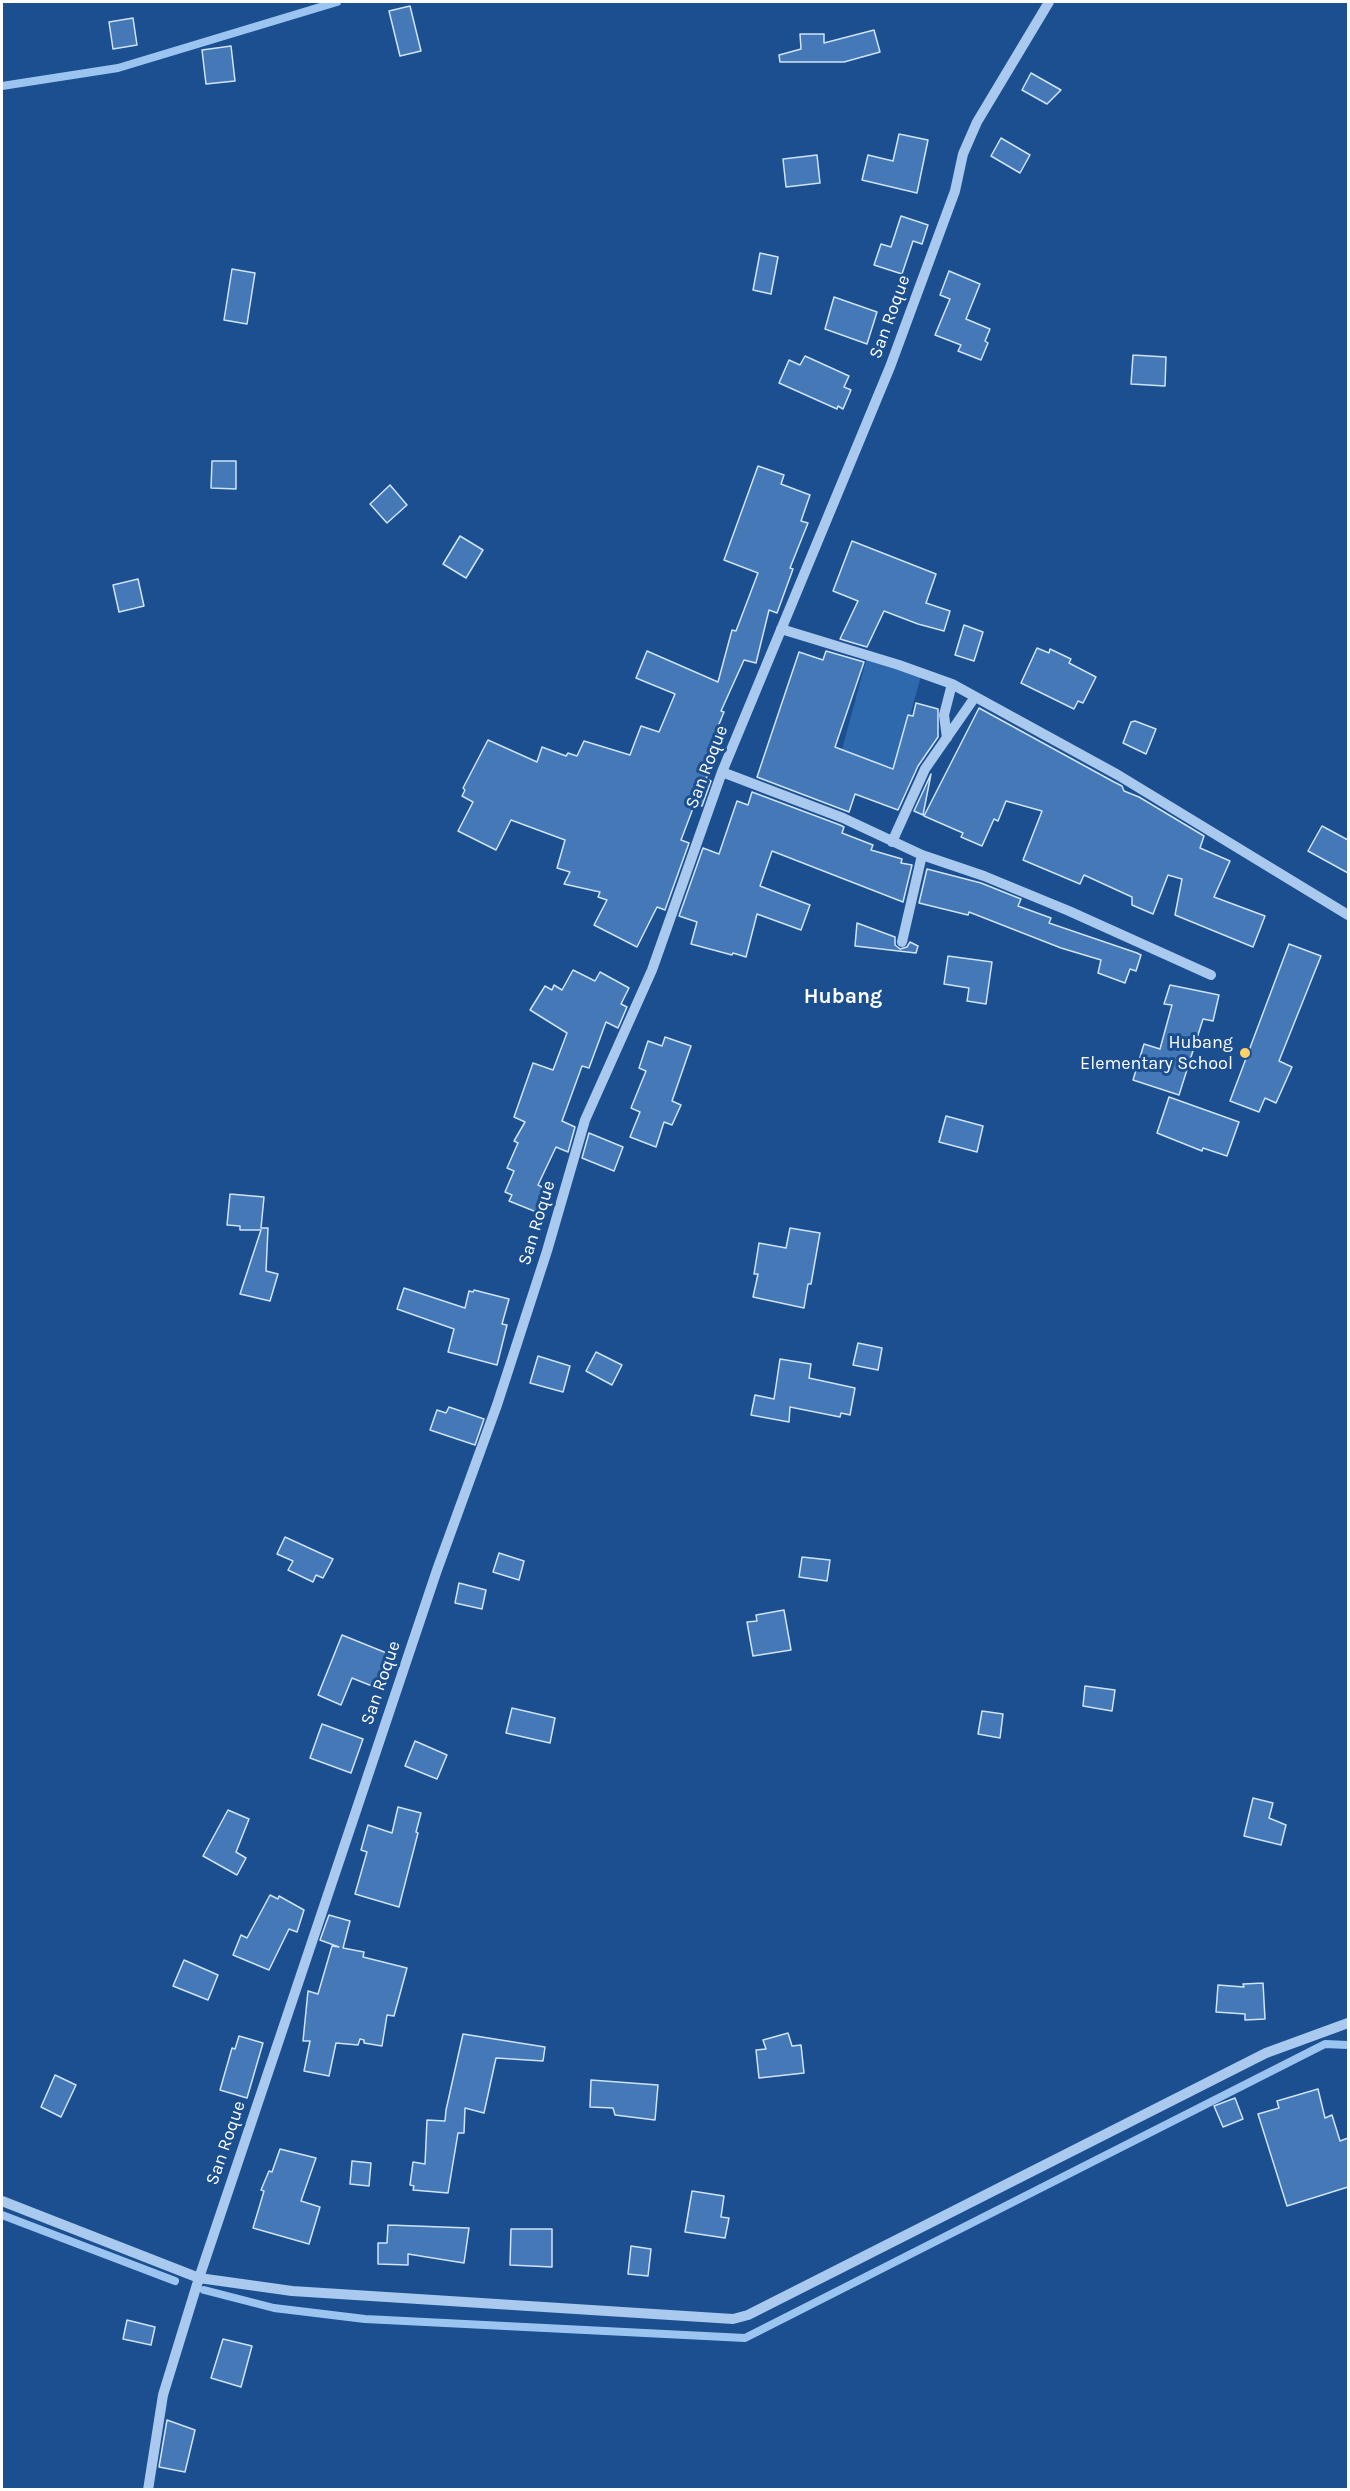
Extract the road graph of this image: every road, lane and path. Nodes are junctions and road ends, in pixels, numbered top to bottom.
1 (1049, 2) edge
2 (781, 629) junction
3 (952, 684) junction
4 (975, 697) junction
5 (947, 738) junction
6 (722, 772) junction
7 (892, 842) junction
8 (922, 855) junction
9 (1348, 915) edge
10 (902, 942) dead end
11 (1211, 975) dead end
12 (1348, 2023) edge
13 (2, 2201) edge
14 (199, 2278) junction
15 (148, 2490) edge

1 - 2 street, San Roque
2 - 3 street
2 - 6 street, San Roque
3 - 4 street
3 - 5 street
4 - 5 street
4 - 9 street
5 - 7 street
6 - 7 street
6 - 14 street, San Roque
7 - 8 street
8 - 10 street
8 - 11 street
12 - 14 street
13 - 14 street
14 - 15 street, San Roque

